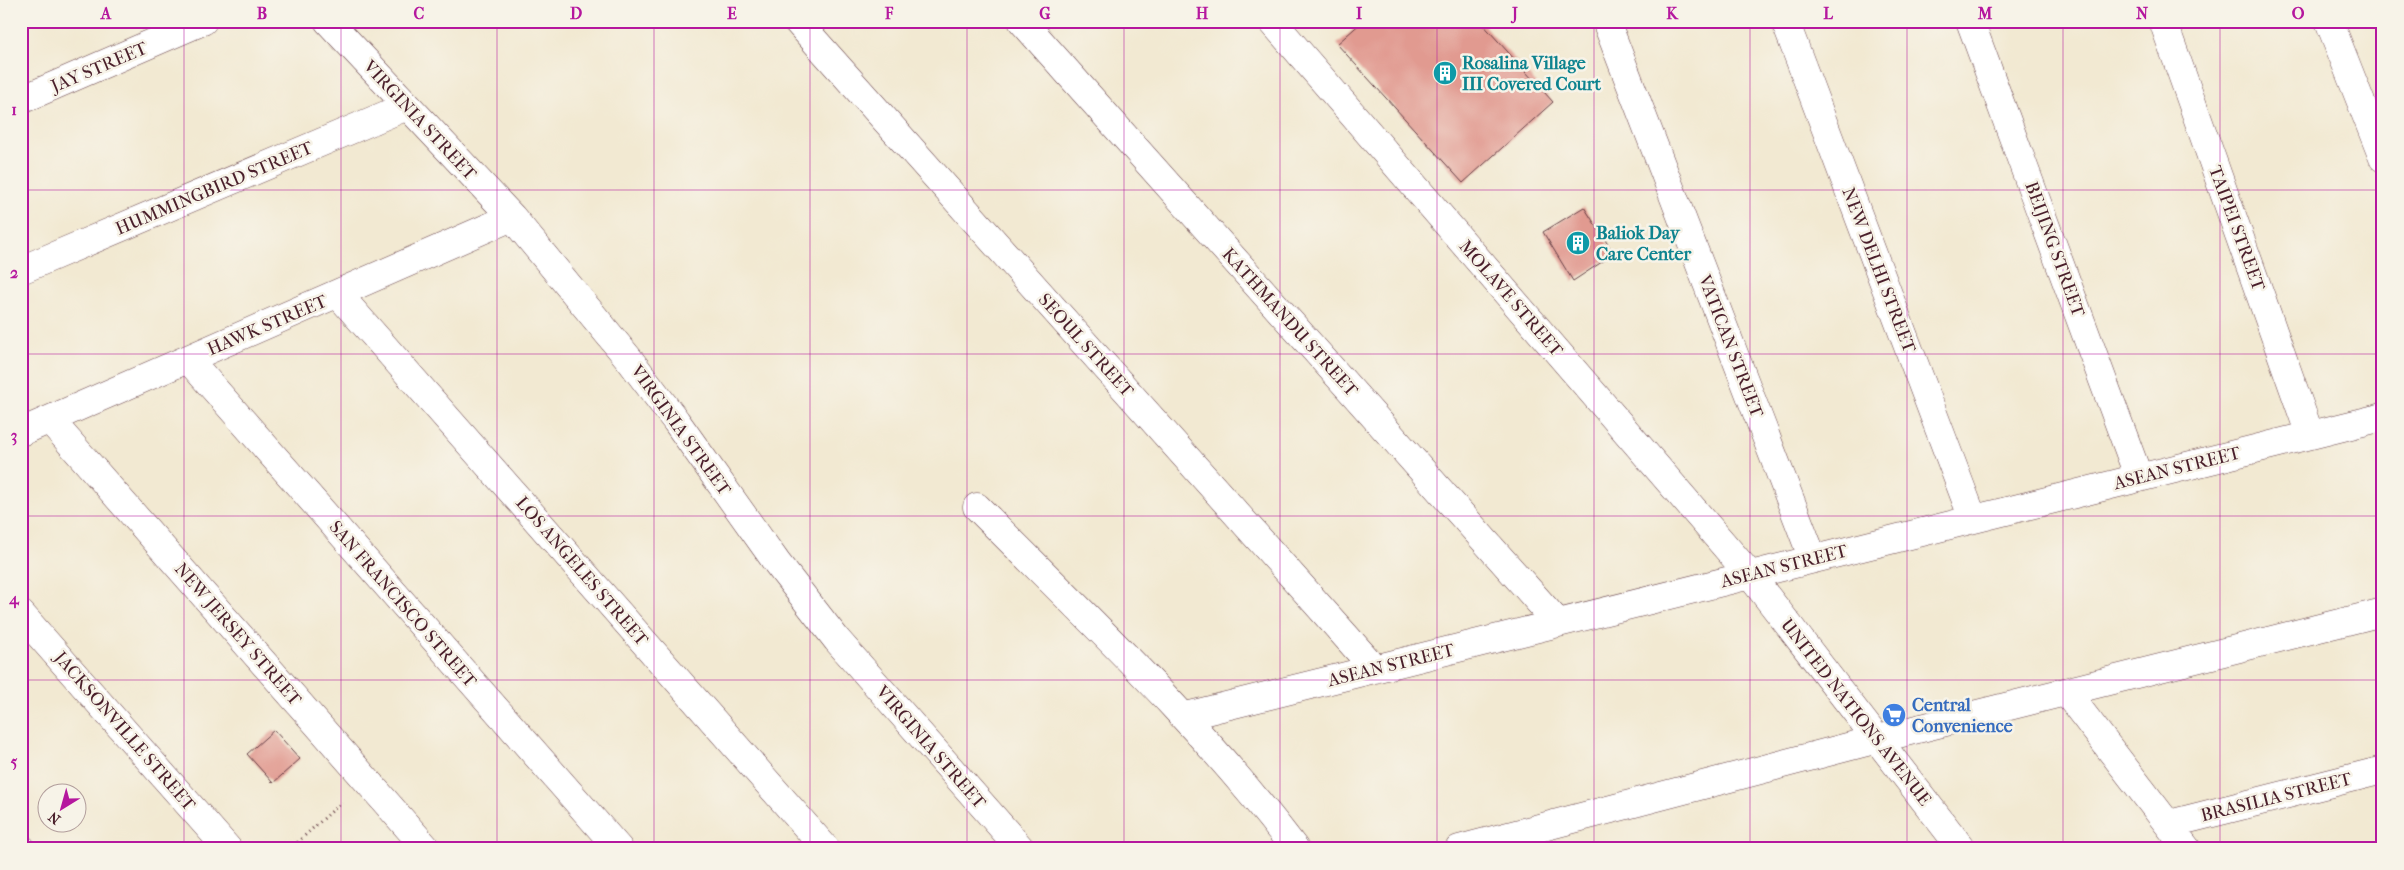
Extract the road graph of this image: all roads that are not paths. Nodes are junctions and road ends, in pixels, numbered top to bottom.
1 (203, 21) edge
2 (328, 21) edge
3 (797, 21) edge
4 (1022, 21) edge
5 (1272, 21) edge
6 (1606, 21) edge
7 (1785, 21) edge
8 (1970, 21) edge
9 (2163, 21) edge
10 (2329, 21) edge
11 (21, 100) edge
12 (407, 106) junction
13 (2383, 158) edge
14 (512, 217) junction
15 (21, 270) edge
16 (338, 294) junction
17 (188, 359) junction
18 (2383, 416) edge
19 (50, 420) junction
20 (21, 432) edge
21 (2310, 435) junction
22 (2139, 478) junction
23 (978, 507) dead end
24 (1973, 519) junction
25 (1813, 559) junction
26 (1750, 575) junction
27 (2383, 612) edge
28 (21, 614) edge
29 (1558, 623) junction
30 (1375, 669) junction
31 (2066, 692) junction
32 (1186, 716) junction
33 (1878, 739) junction
34 (2383, 770) edge
35 (2169, 824) junction
36 (228, 849) edge
37 (427, 849) edge
38 (619, 849) edge
39 (826, 849) edge
40 (1021, 849) edge
41 (1295, 849) edge
42 (1459, 849) edge
43 (1962, 849) edge
44 (2187, 849) edge

1 - 11 street, JAY STREET
2 - 12 street, VIRGINIA STREET
3 - 30 street, SEOUL STREET
4 - 29 street, KATHMANDU STREET
5 - 26 street, MOLAVE STREET
6 - 25 street, VATICAN STREET
7 - 24 street, NEW DELHI STREET
8 - 22 street, BEIJING STREET
9 - 21 street, TAIPEI STREET
10 - 13 street
12 - 14 street, VIRGINIA STREET
12 - 15 street, HUMMINGBIRD STREET
14 - 16 street, HAWK STREET
14 - 40 street, VIRGINIA STREET
16 - 17 street, HAWK STREET
16 - 39 street, LOS ANGELES STREET
17 - 19 street, HAWK STREET
17 - 38 street, SAN FRANCISCO STREET
18 - 21 street, ASEAN STREET
19 - 20 street, HAWK STREET
19 - 37 street, NEW JERSEY STREET
21 - 22 street, ASEAN STREET
22 - 24 street, ASEAN STREET
23 - 32 street
24 - 25 street, ASEAN STREET
25 - 26 street, ASEAN STREET
26 - 29 street, ASEAN STREET
26 - 33 street, UNITED NATIONS AVENUE
27 - 31 street
28 - 36 street, JACKSONVILLE STREET
29 - 30 street, ASEAN STREET
30 - 32 street, ASEAN STREET
31 - 33 street
31 - 35 street
32 - 41 street
33 - 42 street
33 - 43 street, UNITED NATIONS AVENUE
34 - 35 street, BRASILIA STREET
35 - 44 street

